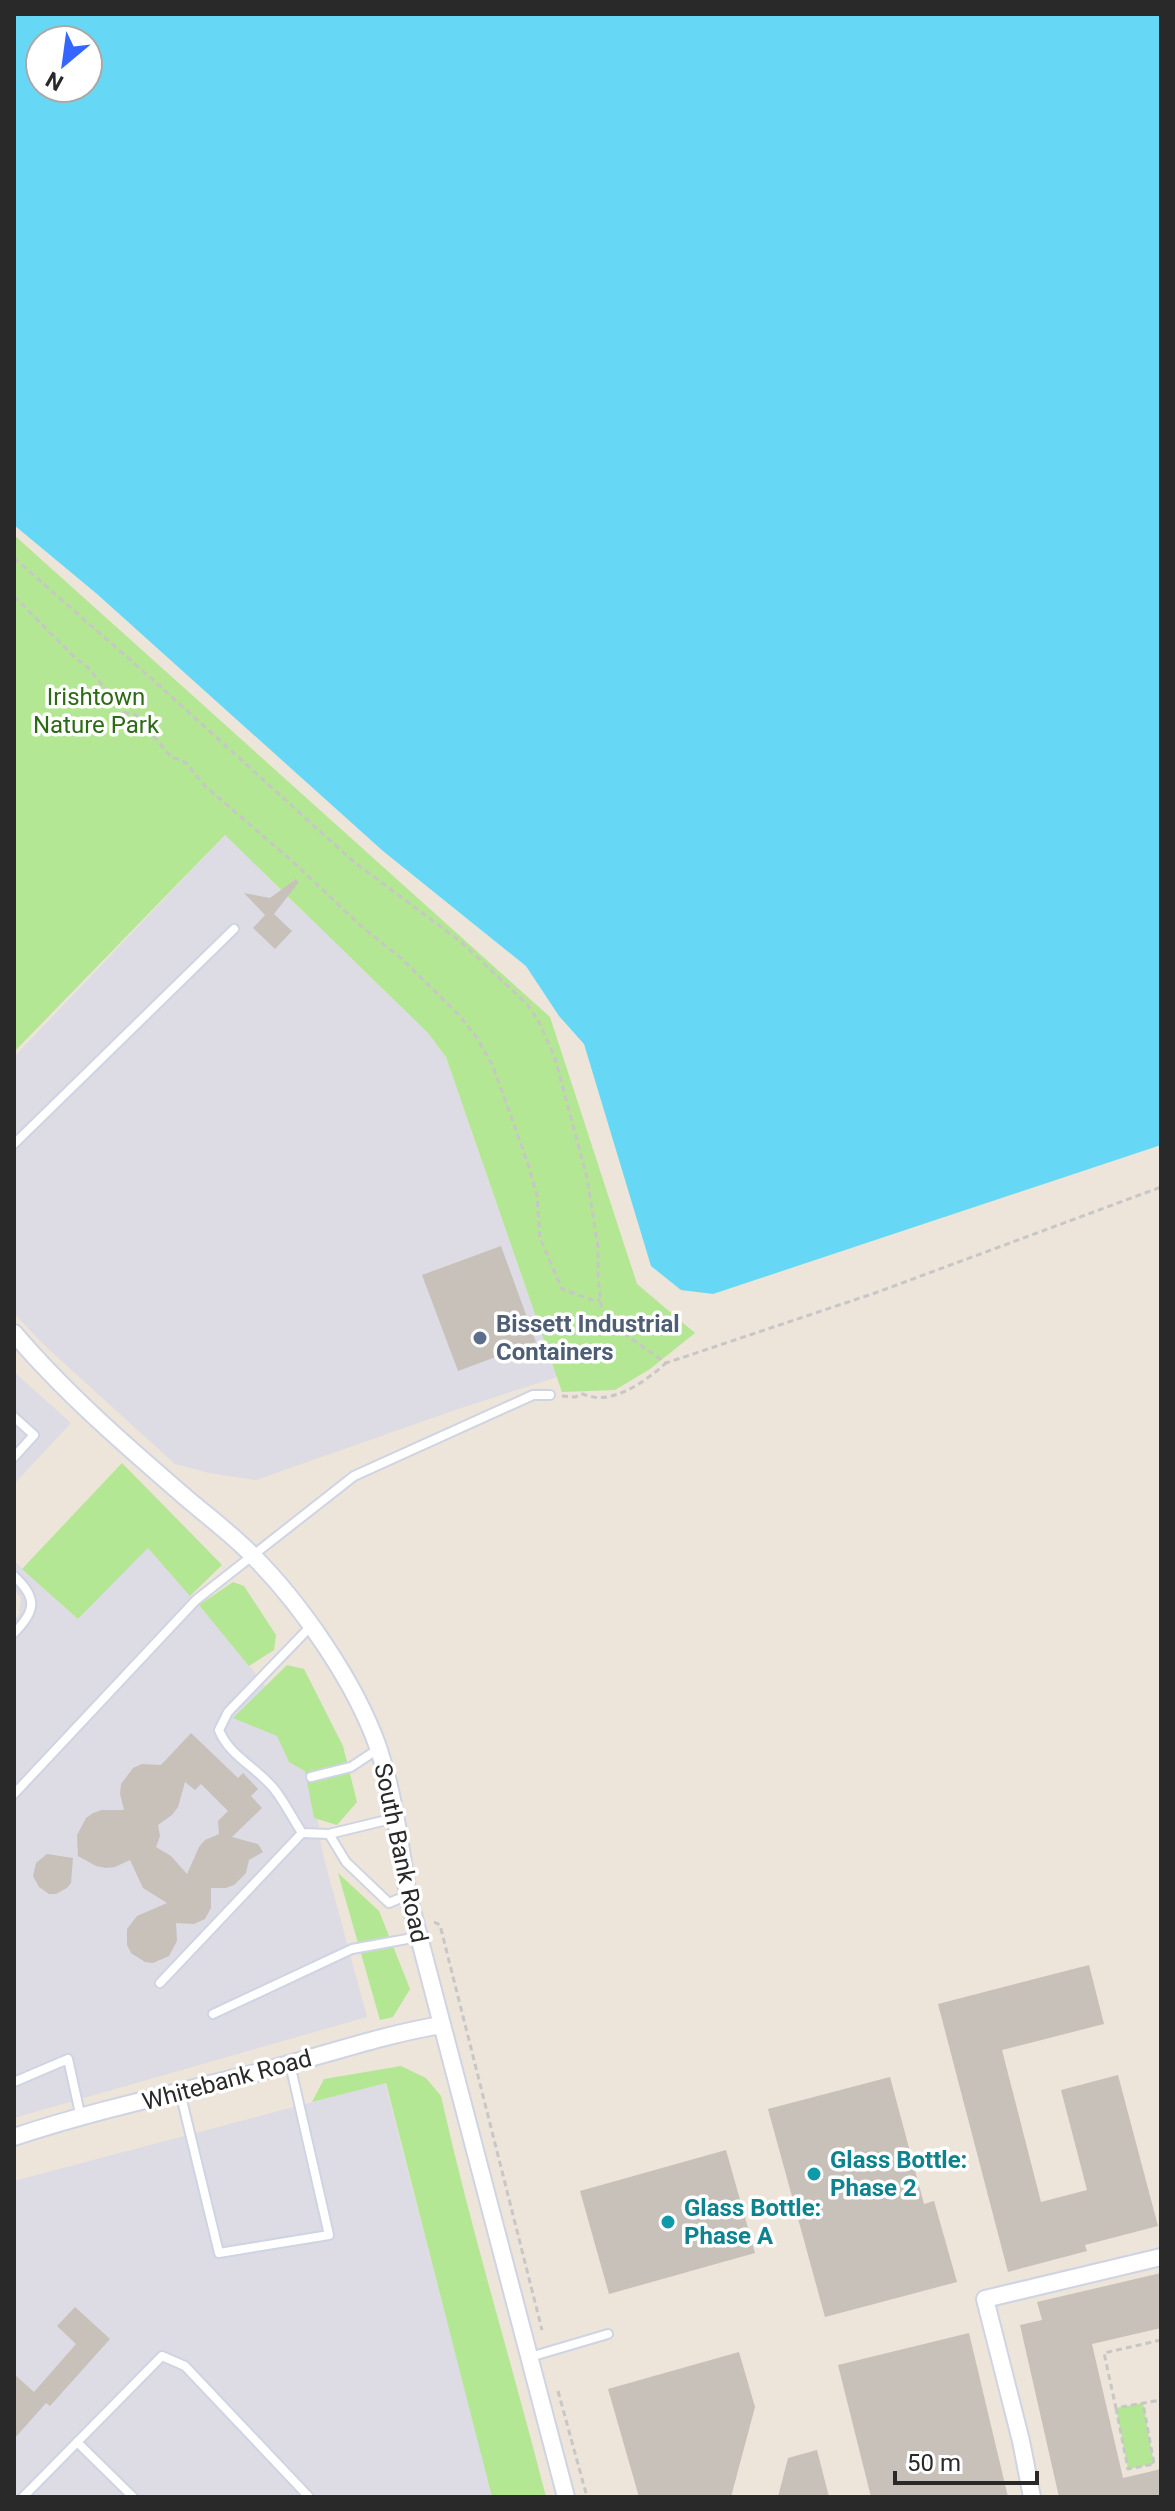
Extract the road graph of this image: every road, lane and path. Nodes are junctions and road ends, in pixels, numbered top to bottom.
1 (14, 558) edge
2 (14, 596) edge
3 (234, 929) dead end
4 (14, 1144) edge
5 (1161, 1187) edge
6 (600, 1300) junction
7 (14, 1333) edge
8 (666, 1363) junction
9 (550, 1395) joint
10 (14, 1417) edge
11 (14, 1457) edge
12 (253, 1555) junction
13 (14, 1576) edge
14 (311, 1625) junction
15 (14, 1633) edge
16 (378, 1749) junction
17 (311, 1777) dead end
18 (14, 1794) edge
19 (395, 1818) junction
20 (302, 1833) junction
21 (329, 1834) junction
22 (410, 1903) junction
23 (418, 1937) junction
24 (160, 1983) dead end
25 (213, 2014) dead end
26 (441, 2025) junction
27 (290, 2064) junction
28 (14, 2082) edge
29 (180, 2092) junction
30 (81, 2118) junction
31 (14, 2137) edge
32 (1161, 2257) edge
33 (608, 2334) dead end
34 (1161, 2340) edge
35 (547, 2351) junction
36 (529, 2357) junction
37 (555, 2380) dead end
38 (1161, 2400) edge
39 (1143, 2403) junction
40 (1116, 2408) junction
41 (77, 2442) junction
42 (23, 2497) edge
43 (133, 2497) edge
44 (309, 2497) edge
45 (566, 2497) edge
46 (587, 2497) edge
47 (1032, 2497) edge

1 - 6 path
2 - 6 path
3 - 4 lane
5 - 8 path
6 - 8 path
7 - 12 street, South Bank Road
8 - 9 path
9 - 12 lane
10 - 11 lane
12 - 14 street, South Bank Road
12 - 18 lane
13 - 15 lane
14 - 16 street, South Bank Road
14 - 20 lane
16 - 17 lane
16 - 19 street, South Bank Road
19 - 21 lane
19 - 22 street, South Bank Road
20 - 21 lane
20 - 24 lane
21 - 22 lane
22 - 23 street, South Bank Road
22 - 35 path
23 - 25 lane
23 - 26 street, South Bank Road
26 - 27 street, Whitebank Road
26 - 36 street, South Bank Road
27 - 29 street, Whitebank Road
27 - 29 lane
28 - 30 lane
29 - 30 street, Whitebank Road
30 - 31 street, Whitebank Road
32 - 47 street
33 - 35 lane
34 - 40 path
35 - 36 lane
36 - 45 street, South Bank Road
37 - 46 path
38 - 39 path
39 - 40 path
39 - 40 path
41 - 42 lane
41 - 43 lane
41 - 44 lane

